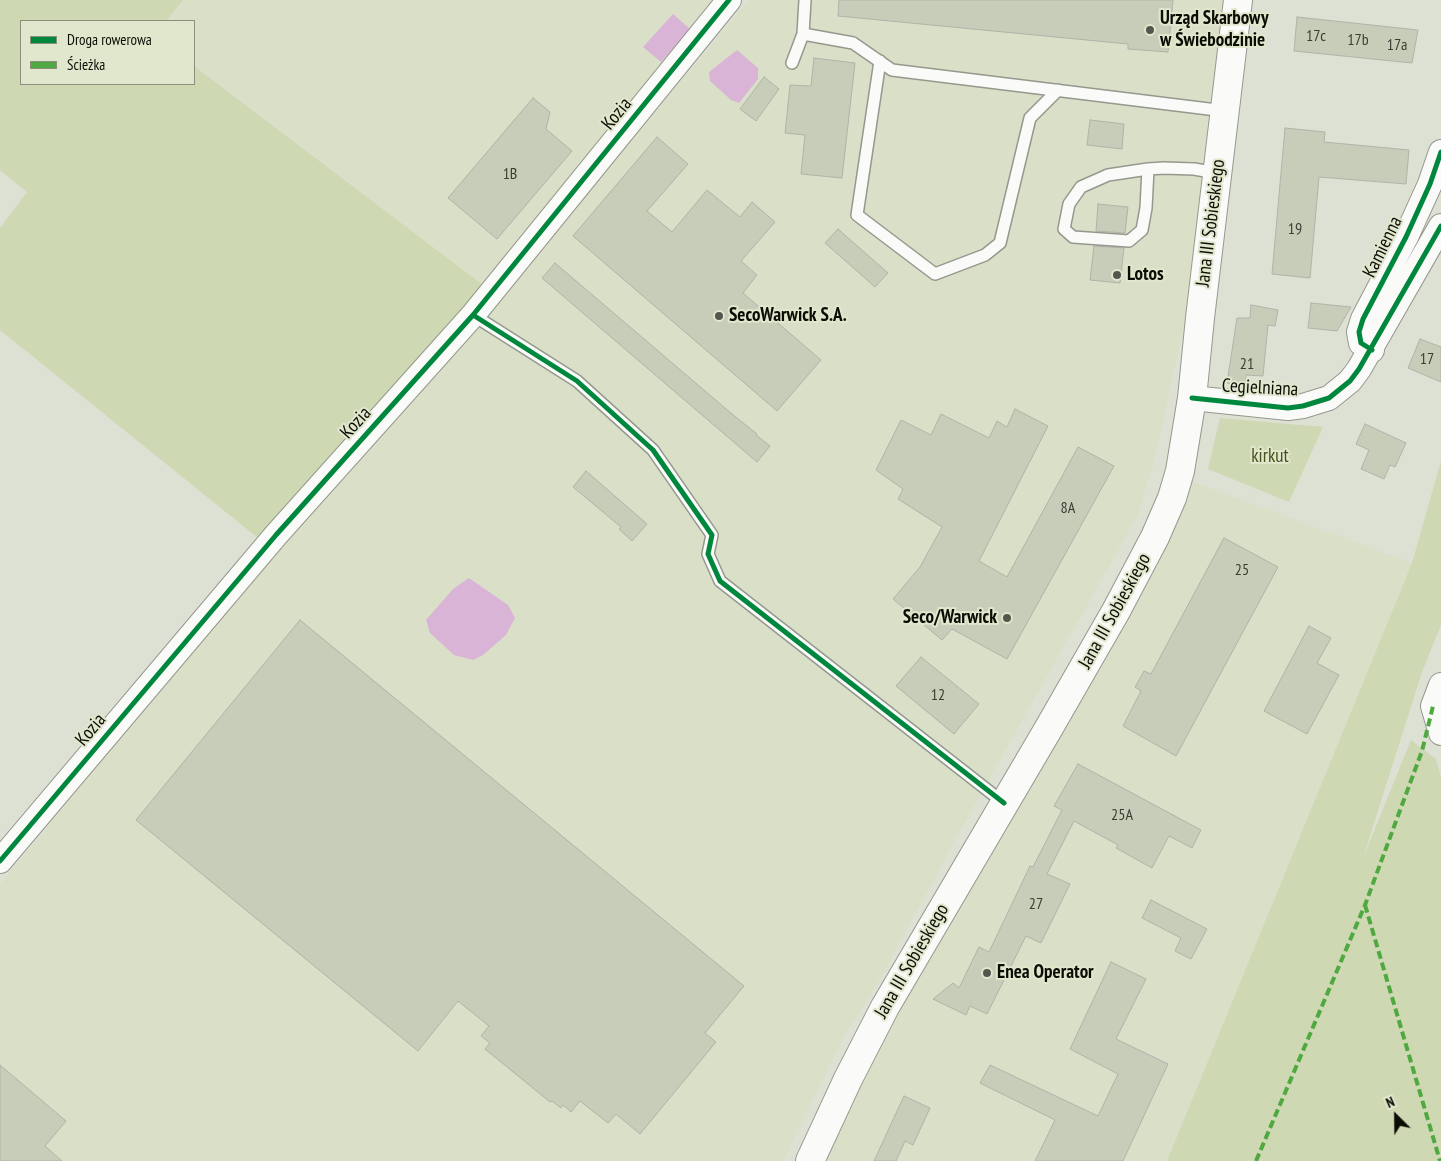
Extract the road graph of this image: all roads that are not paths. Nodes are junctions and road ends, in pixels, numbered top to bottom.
1 (805, 0) edge
2 (1238, 0) edge
3 (722, 5) edge
4 (804, 34) junction
5 (880, 62) junction
6 (792, 63) dead end
7 (1058, 90) junction
8 (1225, 111) junction
9 (1441, 152) edge
10 (1148, 170) junction
11 (1217, 173) junction
12 (1441, 226) edge
13 (474, 315) junction
14 (1372, 350) junction
15 (1192, 398) junction
16 (1441, 685) edge
17 (1441, 734) edge
18 (1004, 803) junction
19 (8, 836) edge
20 (0, 861) edge
21 (810, 1161) edge

1 - 4 lane
2 - 8 street, Jana III Sobieskiego
3 - 13 street, Kozia
4 - 5 lane
4 - 6 lane
5 - 7 lane
5 - 7 lane
7 - 8 lane
8 - 11 street, Jana III Sobieskiego
9 - 14 street, Kamienna
10 - 10 lane
10 - 11 lane
11 - 15 street, Jana III Sobieskiego
12 - 14 street, Cegielniana
13 - 18 lane
13 - 19 street, Kozia
14 - 15 street, Cegielniana
15 - 18 street, Jana III Sobieskiego
16 - 17 street
18 - 21 street, Jana III Sobieskiego
19 - 20 street, Kozia

